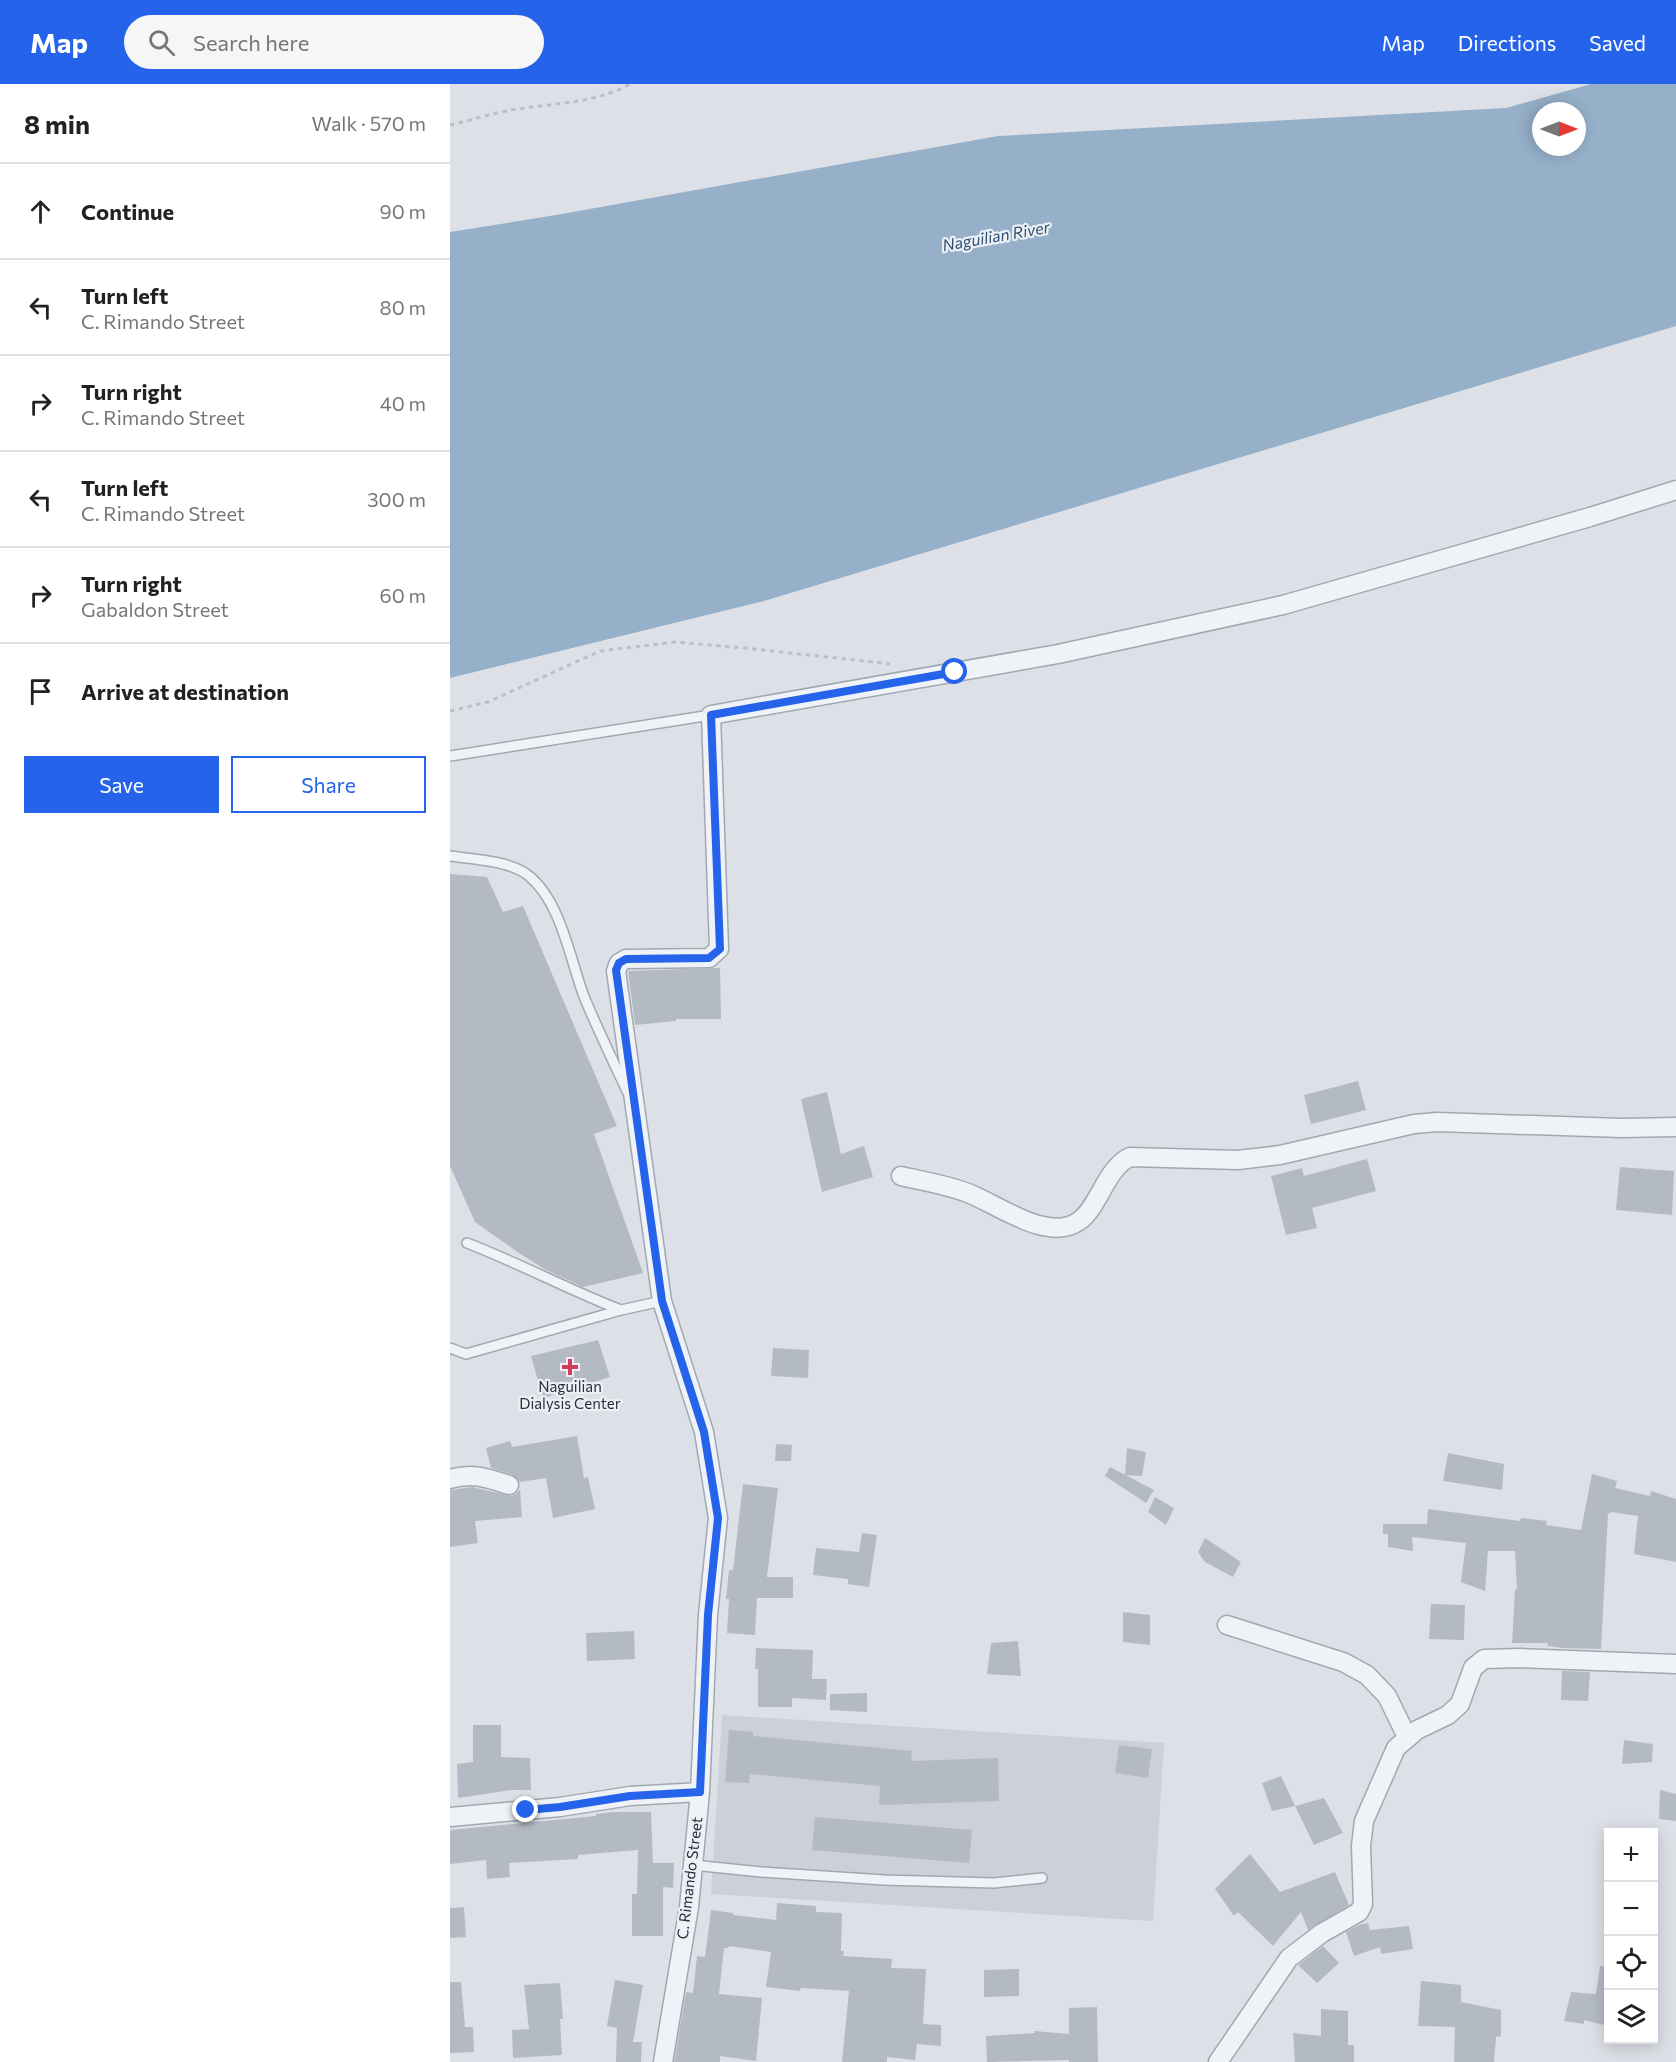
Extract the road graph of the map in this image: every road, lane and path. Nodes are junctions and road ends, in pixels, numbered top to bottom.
1 (630, 84) edge
2 (450, 125) edge
3 (1676, 490) edge
4 (896, 665) dead end
5 (450, 711) edge
6 (711, 715) junction
7 (450, 756) edge
8 (450, 856) edge
9 (635, 1110) junction
10 (1676, 1127) edge
11 (901, 1176) dead end
12 (467, 1243) dead end
13 (662, 1301) junction
14 (621, 1310) junction
15 (450, 1348) edge
16 (450, 1479) edge
17 (509, 1485) dead end
18 (1227, 1625) dead end
19 (1676, 1664) edge
20 (1407, 1737) junction
21 (700, 1792) junction
22 (450, 1817) edge
23 (693, 1865) junction
24 (1042, 1878) dead end
25 (663, 2062) edge
26 (1218, 2062) edge

1 - 2 path
3 - 6 street
4 - 5 path
6 - 7 lane
6 - 9 street, C. Rimando Street
8 - 9 lane
9 - 13 street, C. Rimando Street
10 - 11 street
12 - 14 lane
13 - 14 lane
13 - 21 street, C. Rimando Street
14 - 15 lane
16 - 17 street
18 - 20 street
19 - 20 street
20 - 26 street
21 - 22 street
21 - 23 street, C. Rimando Street
23 - 24 lane
23 - 25 street, C. Rimando Street

